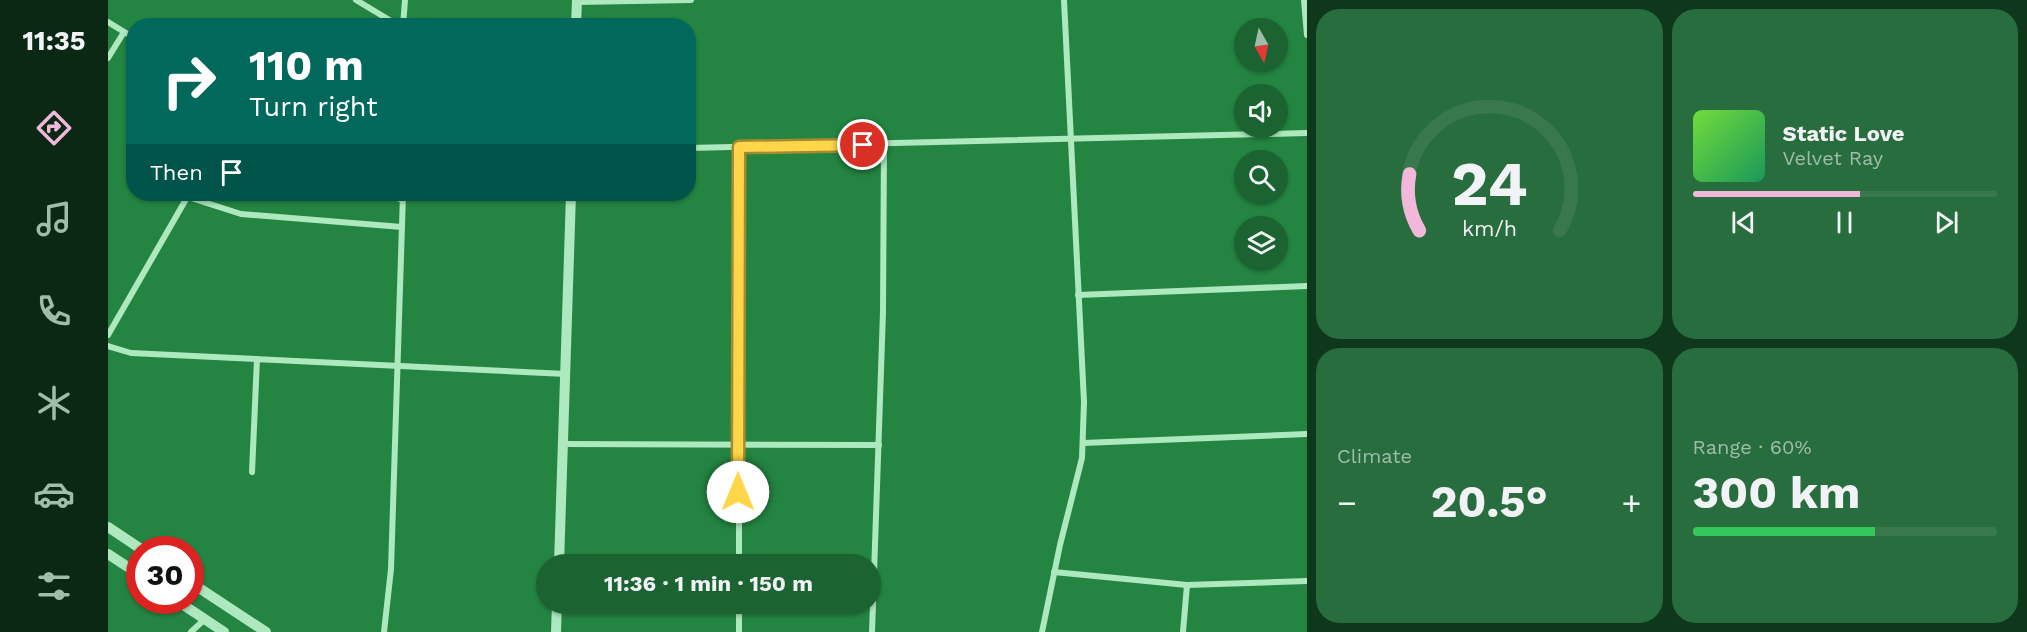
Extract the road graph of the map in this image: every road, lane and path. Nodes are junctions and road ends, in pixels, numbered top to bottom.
1 (356, 0) edge
2 (405, 0) edge
3 (692, 0) edge
4 (1064, 0) edge
5 (1304, 0) edge
6 (577, 1) edge
7 (386, 18) edge
8 (404, 18) edge
9 (576, 18) edge
10 (108, 22) edge
11 (124, 32) joint
12 (1307, 35) edge
13 (108, 58) edge
14 (1307, 133) edge
15 (1069, 141) junction
16 (884, 144) junction
17 (739, 147) junction
18 (696, 148) edge
19 (186, 201) edge
20 (205, 201) edge
21 (403, 201) edge
22 (571, 201) edge
23 (402, 227) junction
24 (1307, 286) edge
25 (1078, 295) junction
26 (108, 335) edge
27 (108, 346) edge
28 (257, 359) junction
29 (396, 366) junction
30 (566, 374) junction
31 (1307, 434) edge
32 (1083, 443) junction
33 (563, 444) junction
34 (738, 444) junction
35 (879, 445) junction
36 (252, 472) dead end
37 (108, 527) edge
38 (126, 539) edge
39 (108, 554) edge
40 (559, 554) edge
41 (739, 554) edge
42 (126, 566) edge
43 (1054, 572) junction
44 (1307, 581) edge
45 (1187, 585) junction
46 (204, 591) edge
47 (197, 614) edge
48 (557, 614) edge
49 (739, 614) edge
50 (205, 619) junction
51 (191, 632) edge
52 (224, 632) edge
53 (266, 632) edge
54 (384, 632) edge
55 (556, 632) edge
56 (739, 632) edge
57 (872, 632) edge
58 (1042, 632) edge
59 (1183, 632) edge

1 - 7 street
2 - 8 street
3 - 6 street
4 - 15 street
5 - 12 street
6 - 9 street
10 - 11 street
11 - 13 street
14 - 15 street
15 - 16 street
15 - 25 street
16 - 17 street
16 - 35 street
17 - 18 street
17 - 34 street
19 - 26 street
20 - 23 street
21 - 23 street
22 - 30 street
23 - 29 street
24 - 25 street
25 - 32 street
27 - 28 street
28 - 29 street
28 - 36 street
29 - 30 street
29 - 54 street
30 - 33 street
31 - 32 street
32 - 43 street
33 - 34 street
33 - 40 street
34 - 35 street
34 - 41 street
35 - 57 street
37 - 38 street
39 - 42 street
43 - 45 street
43 - 58 street
44 - 45 street
45 - 59 street
46 - 53 street
47 - 50 street
48 - 55 street
49 - 56 street
50 - 51 street
50 - 52 street

